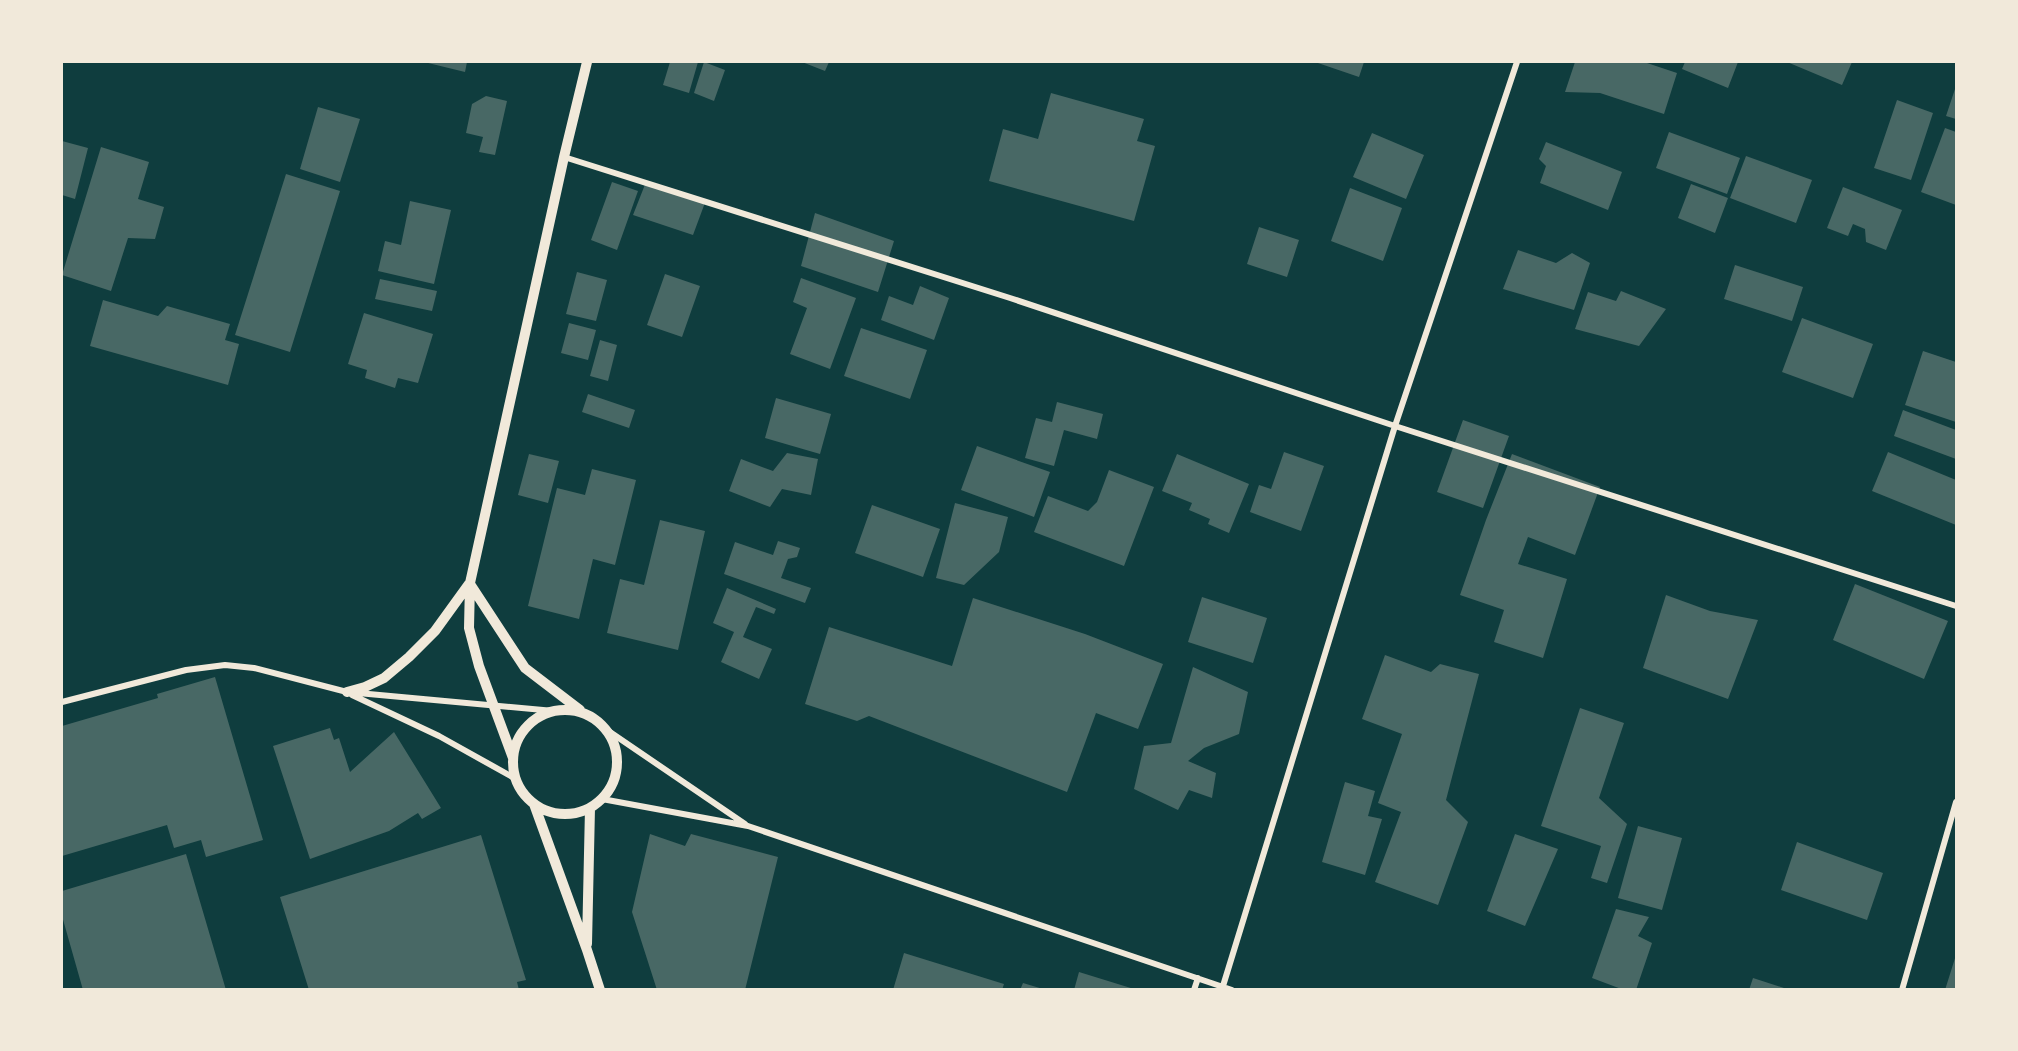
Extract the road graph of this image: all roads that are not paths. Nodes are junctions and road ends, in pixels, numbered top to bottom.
1 (587, 62) edge
2 (1517, 62) edge
3 (564, 157) junction
4 (1395, 426) junction
5 (470, 583) junction
6 (1956, 606) edge
7 (346, 692) junction
8 (62, 702) edge
9 (494, 705) junction
10 (554, 711) junction
11 (583, 713) junction
12 (607, 730) junction
13 (513, 758) junction
14 (516, 779) junction
15 (602, 799) junction
16 (1956, 802) edge
17 (534, 804) junction
18 (590, 808) junction
19 (748, 826) junction
20 (587, 950) junction
21 (1198, 978) junction
22 (1223, 986) junction
23 (600, 990) edge
24 (1194, 990) edge
25 (1232, 990) edge
26 (1902, 990) edge

1 - 3 street
2 - 4 street
3 - 4 street
3 - 5 street
4 - 6 street
4 - 22 street
5 - 7 street
5 - 9 street
5 - 11 street
7 - 8 street
7 - 9 street
7 - 14 street
9 - 10 street
9 - 13 street
10 - 11 street
10 - 13 street
11 - 12 street
12 - 15 street
12 - 19 street
13 - 14 street
14 - 17 street
15 - 18 street
15 - 19 street
16 - 26 street
17 - 18 street
17 - 20 street
18 - 20 street
19 - 21 street
20 - 23 street
21 - 22 street
21 - 24 street
22 - 25 street

